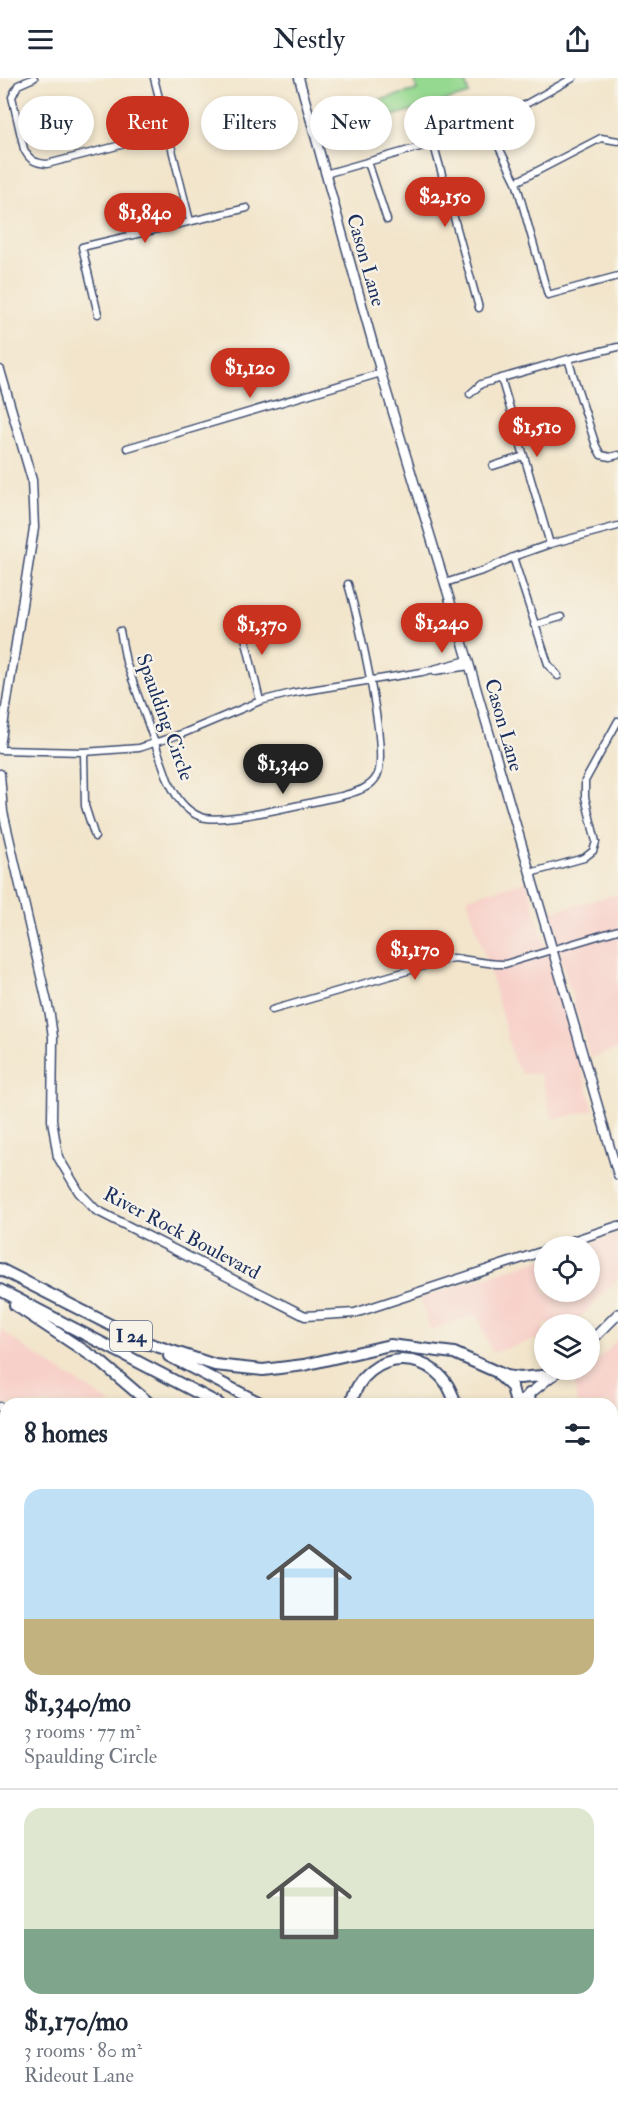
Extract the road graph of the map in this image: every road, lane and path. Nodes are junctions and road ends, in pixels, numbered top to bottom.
1 (34, 78) edge
2 (154, 78) edge
3 (299, 78) edge
4 (573, 78) edge
5 (159, 96) edge
6 (535, 99) edge
7 (618, 141) edge
8 (106, 149) edge
9 (172, 150) edge
10 (407, 150) edge
11 (435, 150) edge
12 (500, 150) edge
13 (368, 162) junction
14 (325, 174) junction
15 (516, 182) junction
16 (248, 208) dead end
17 (387, 220) dead end
18 (190, 221) junction
19 (618, 276) edge
20 (479, 308) dead end
21 (98, 314) dead end
22 (618, 347) edge
23 (568, 358) junction
24 (0, 370) edge
25 (381, 373) junction
26 (501, 378) junction
27 (470, 394) dead end
28 (127, 448) dead end
29 (618, 455) edge
30 (524, 456) junction
31 (493, 466) dead end
32 (618, 526) edge
33 (550, 544) junction
34 (513, 557) junction
35 (445, 583) junction
36 (348, 584) dead end
37 (240, 616) dead end
38 (561, 617) dead end
39 (534, 625) junction
40 (120, 630) dead end
41 (469, 663) junction
42 (558, 676) dead end
43 (369, 679) junction
44 (260, 701) junction
45 (618, 721) edge
46 (155, 744) junction
47 (0, 748) edge
48 (84, 752) junction
49 (0, 774) edge
50 (2, 818) edge
51 (95, 837) dead end
52 (530, 873) junction
53 (618, 930) edge
54 (553, 950) junction
55 (272, 1010) dead end
56 (618, 1175) edge
57 (618, 1226) edge
58 (588, 1236) edge
59 (534, 1254) edge
60 (0, 1269) edge
61 (0, 1292) edge
62 (618, 1314) edge
63 (600, 1332) edge
64 (141, 1341) junction
65 (489, 1369) junction
66 (534, 1376) edge
67 (548, 1380) edge
68 (143, 1398) edge
69 (207, 1398) edge
70 (250, 1398) edge
71 (353, 1398) edge
72 (453, 1398) edge
73 (515, 1398) edge
74 (531, 1398) edge

1 - 8 street
2 - 5 street
3 - 14 street, Cason Lane
4 - 6 street
7 - 15 street
9 - 18 street
10 - 13 street
11 - 20 street
12 - 15 street
13 - 14 street
13 - 17 street
14 - 25 street, Cason Lane
15 - 19 street
16 - 18 street
18 - 21 street
22 - 23 street
23 - 26 street
23 - 29 street
24 - 47 street
25 - 28 street
25 - 35 street, Cason Lane
26 - 27 street
26 - 30 street
30 - 31 street
30 - 33 street
32 - 33 street
33 - 34 street
34 - 35 street
34 - 39 street
35 - 41 street, Cason Lane
36 - 43 street, Spaulding Circle
37 - 44 street
38 - 39 street
39 - 42 street
40 - 46 street, Spaulding Circle
41 - 43 street
41 - 52 street, Cason Lane
43 - 44 street
43 - 46 street, Spaulding Circle
44 - 46 street
45 - 52 street
46 - 48 street
47 - 48 street
48 - 51 street
49 - 50 street, River Rock Boulevard
50 - 59 street, River Rock Boulevard
52 - 54 street, Cason Lane
53 - 54 street
54 - 55 street
54 - 56 street, Cason Lane
57 - 58 street
60 - 64 highway, I 24
61 - 68 highway
61 - 69 highway, I 24
62 - 63 main road
64 - 65 highway
64 - 70 highway, I 24
65 - 66 highway
65 - 73 highway
67 - 74 main road
71 - 72 highway

